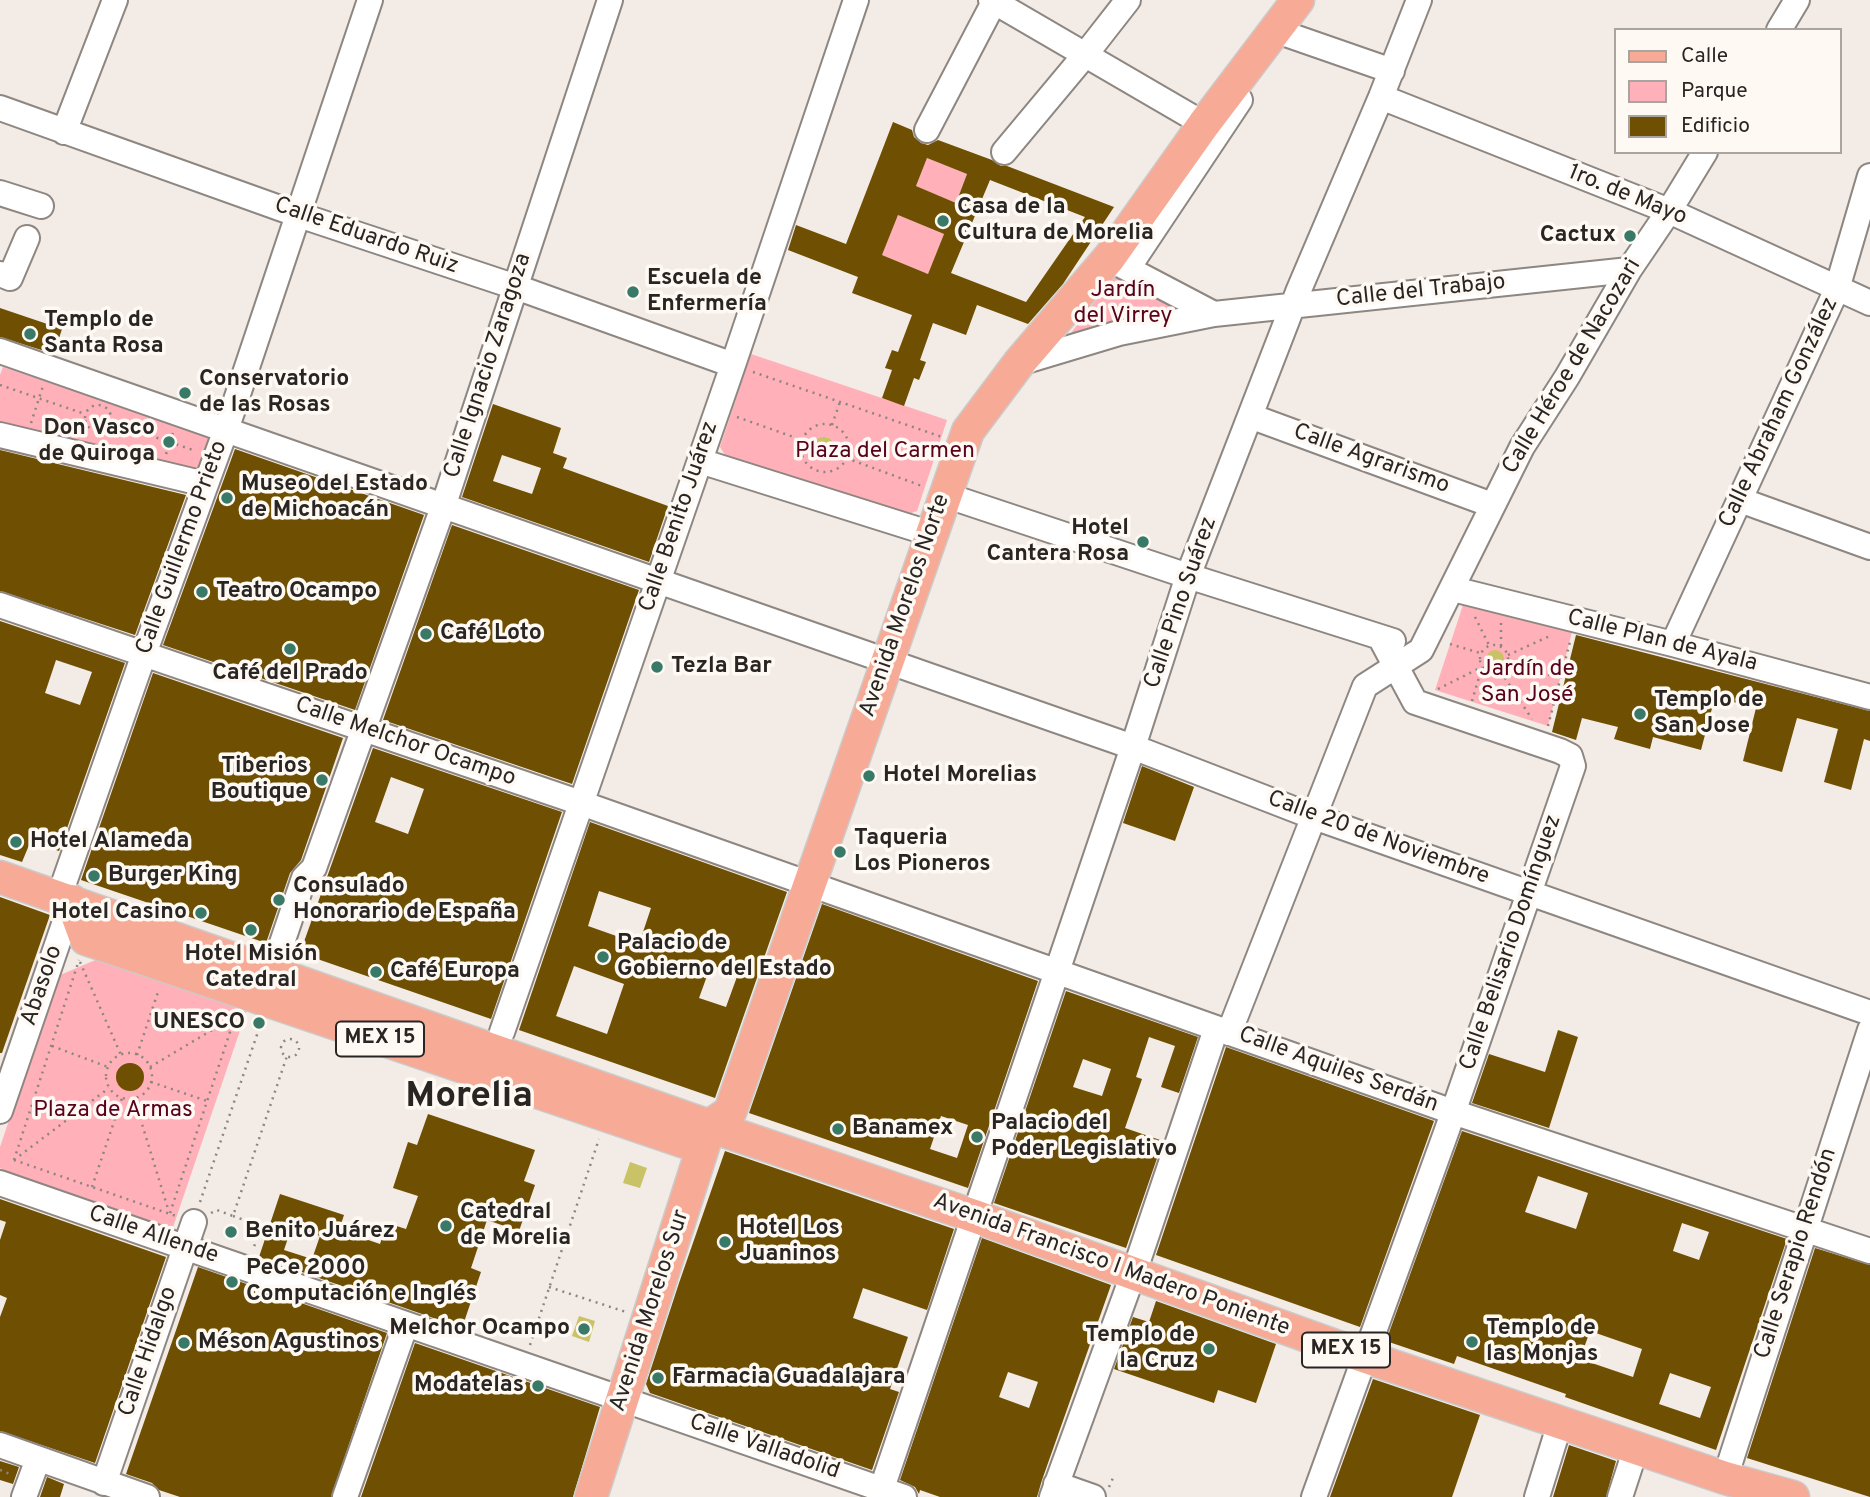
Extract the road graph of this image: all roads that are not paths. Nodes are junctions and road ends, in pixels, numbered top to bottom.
1 (115, 0) edge
2 (370, 0) edge
3 (610, 0) edge
4 (856, 0) edge
5 (1128, 0) edge
6 (1298, 0) edge
7 (1315, 0) edge
8 (1419, 0) edge
9 (1797, 0) edge
10 (992, 1) edge
11 (1780, 28) edge
12 (1279, 31) junction
13 (1085, 55) junction
14 (1392, 71) junction
15 (1381, 97) junction
16 (0, 108) edge
17 (1204, 124) junction
18 (927, 130) dead end
19 (64, 132) junction
20 (1003, 152) dead end
21 (1704, 154) edge
22 (1870, 176) edge
23 (0, 193) edge
24 (41, 206) dead end
25 (1668, 211) junction
26 (299, 215) junction
27 (27, 238) dead end
28 (1118, 263) junction
29 (1629, 270) junction
30 (0, 274) edge
31 (516, 286) junction
32 (1837, 289) junction
33 (1870, 303) edge
34 (1294, 305) junction
35 (1214, 314) junction
36 (0, 351) edge
37 (1019, 363) junction
38 (733, 365) junction
39 (1250, 416) junction
40 (225, 429) junction
41 (0, 435) edge
42 (700, 461) junction
43 (205, 484) junction
44 (945, 495) junction
45 (1740, 500) junction
46 (1492, 505) junction
47 (443, 507) junction
48 (932, 534) junction
49 (1870, 547) edge
50 (1188, 576) junction
51 (658, 580) junction
52 (1452, 589) junction
53 (0, 606) edge
54 (1380, 637) junction
55 (1673, 644) junction
56 (1421, 650) junction
57 (144, 654) junction
58 (888, 660) junction
59 (1396, 667) junction
60 (1870, 697) edge
61 (363, 730) junction
62 (1133, 747) junction
63 (581, 803) junction
64 (1314, 817) junction
65 (0, 877) edge
66 (809, 883) junction
67 (1530, 894) junction
68 (66, 899) junction
69 (1057, 972) junction
70 (256, 999) junction
71 (1870, 1013) edge
72 (1870, 1030) edge
73 (1222, 1031) junction
74 (502, 1032) dead end
75 (0, 1111) edge
76 (1453, 1112) junction
77 (710, 1125) junction
78 (0, 1183) edge
79 (974, 1216) junction
80 (194, 1222) road end
81 (1806, 1229) junction
82 (185, 1247) junction
83 (1870, 1251) edge
84 (1133, 1274) junction
85 (405, 1324) junction
86 (1363, 1356) junction
87 (623, 1399) junction
88 (1560, 1423) junction
89 (0, 1446) edge
90 (1636, 1448) junction
91 (38, 1459) junction
92 (1725, 1478) junction
93 (104, 1483) junction
94 (1054, 1491) edge
95 (888, 1494) edge
96 (1089, 1496) edge
97 (24, 1497) edge
98 (147, 1497) edge
99 (345, 1497) edge
100 (592, 1497) edge
101 (1314, 1497) edge
102 (1537, 1497) edge
103 (1620, 1497) edge
104 (1793, 1497) edge

1 - 19 street
2 - 26 street, Calle Guillermo Prieto
3 - 31 street, Calle Ignacio Zaragoza
4 - 38 street, Calle Benito Juárez
5 - 13 street
6 - 12 main road, Avenida Morelos Norte
7 - 12 street
8 - 14 street, Calle Pino Suárez
9 - 11 street
10 - 13 street
10 - 18 street
12 - 14 street
12 - 17 main road, Avenida Morelos Norte
12 - 28 street
13 - 17 street
13 - 20 street
14 - 15 street, Calle Pino Suárez
15 - 25 street, 1ro. de Mayo
15 - 34 street, Calle Pino Suárez
16 - 19 street, Calle Eduardo Ruiz
17 - 28 main road, Avenida Morelos Norte
19 - 26 street, Calle Eduardo Ruiz
21 - 25 street, Calle Héroe de Nacozari
22 - 32 street, Calle Abraham González
23 - 24 street
25 - 29 street, Calle Héroe de Nacozari
25 - 32 street, 1ro. de Mayo
26 - 31 street, Calle Eduardo Ruiz
26 - 40 street, Calle Guillermo Prieto
27 - 30 street
28 - 35 street
28 - 37 main road, Avenida Morelos Norte
29 - 34 street, Calle del Trabajo
29 - 46 street, Calle Héroe de Nacozari
31 - 38 street, Calle Eduardo Ruiz
31 - 47 street, Calle Ignacio Zaragoza
32 - 33 street, 1ro. de Mayo
32 - 45 street, Calle Abraham González
34 - 35 street, Calle del Trabajo
34 - 39 street, Calle Pino Suárez
35 - 37 street, Calle del Trabajo
36 - 40 street, Calle 20 de Noviembre
37 - 44 main road, Avenida Morelos Norte
38 - 42 street, Calle Benito Juárez
39 - 46 street, Calle Agrarismo
39 - 50 street, Calle Pino Suárez
40 - 43 street, Calle Guillermo Prieto
40 - 47 street, Calle 20 de Noviembre
41 - 43 street
42 - 48 street
42 - 51 street, Calle Benito Juárez
43 - 57 street, Calle Guillermo Prieto
44 - 48 main road, Avenida Morelos Norte
44 - 50 street
45 - 49 street
45 - 55 street, Calle Abraham González
46 - 52 street, Calle Héroe de Nacozari
47 - 51 street, Calle 20 de Noviembre
47 - 61 street, Calle Ignacio Zaragoza
48 - 58 main road, Avenida Morelos Norte
50 - 54 street
50 - 62 street, Calle Pino Suárez
51 - 58 street, Calle 20 de Noviembre
51 - 63 street, Calle Benito Juárez
52 - 55 street, Calle Plan de Ayala
52 - 56 street, Calle Héroe de Nacozari
53 - 57 street, Calle Melchor Ocampo
54 - 56 street
54 - 59 street
55 - 60 street, Calle Plan de Ayala
56 - 59 street
57 - 61 street, Calle Melchor Ocampo
57 - 68 street, Calle Guillermo Prieto
58 - 62 street, Calle 20 de Noviembre
58 - 66 main road, Avenida Morelos Norte
59 - 64 street
59 - 67 street, Calle Belisario Domínguez
61 - 63 street, Calle Melchor Ocampo
61 - 70 street, Calle Ignacio Zaragoza
62 - 64 street, Calle 20 de Noviembre
62 - 69 street, Calle Pino Suárez
63 - 66 street, Calle Melchor Ocampo
63 - 74 street, Calle Benito Juárez
64 - 67 street, Calle 20 de Noviembre
64 - 73 street
65 - 68 main road, MEX 15
66 - 69 street, Calle Aquiles Serdán
66 - 77 main road, Avenida Morelos Norte
67 - 71 street, Calle 20 de Noviembre
67 - 76 street, Calle Belisario Domínguez
68 - 70 main road, MEX 15
68 - 70 main road, MEX 15
68 - 75 street, Abasolo
69 - 73 street, Calle Aquiles Serdán
69 - 79 street, Calle Pino Suárez
70 - 77 main road, MEX 15
72 - 81 street, Calle Serapio Rendón
73 - 76 street, Calle Aquiles Serdán
73 - 84 street
76 - 81 street, Calle Aquiles Serdán
76 - 86 street, Calle Belisario Domínguez
77 - 79 main road, Avenida Francisco I Madero Poniente / MEX 15
77 - 87 main road, Avenida Morelos Sur
78 - 82 street, Calle Allende
79 - 84 main road, Avenida Francisco I Madero Poniente / MEX 15
79 - 95 street, Calle Pino Suárez
80 - 82 street, Calle Hidalgo
81 - 83 street, Calle Aquiles Serdán
81 - 92 street, Calle Serapio Rendón
82 - 85 street, Calle Allende
82 - 93 street, Calle Hidalgo
84 - 86 main road, Avenida Francisco I Madero Poniente / MEX 15
84 - 94 street
85 - 87 street, Calle Allende
85 - 99 street
86 - 88 main road, Avenida Francisco I Madero Poniente / MEX 15
86 - 101 street, Calle Belisario Domínguez
87 - 95 street, Calle Valladolid
87 - 100 main road, Avenida Morelos Sur
88 - 90 main road, Avenida Francisco I Madero Poniente / MEX 15
88 - 102 street
89 - 91 street
90 - 92 main road, Avenida Francisco I Madero Poniente / MEX 15
90 - 103 street
91 - 93 street
91 - 97 street
92 - 104 main road, Avenida Francisco I Madero Poniente / MEX 15
93 - 98 street
94 - 96 street

